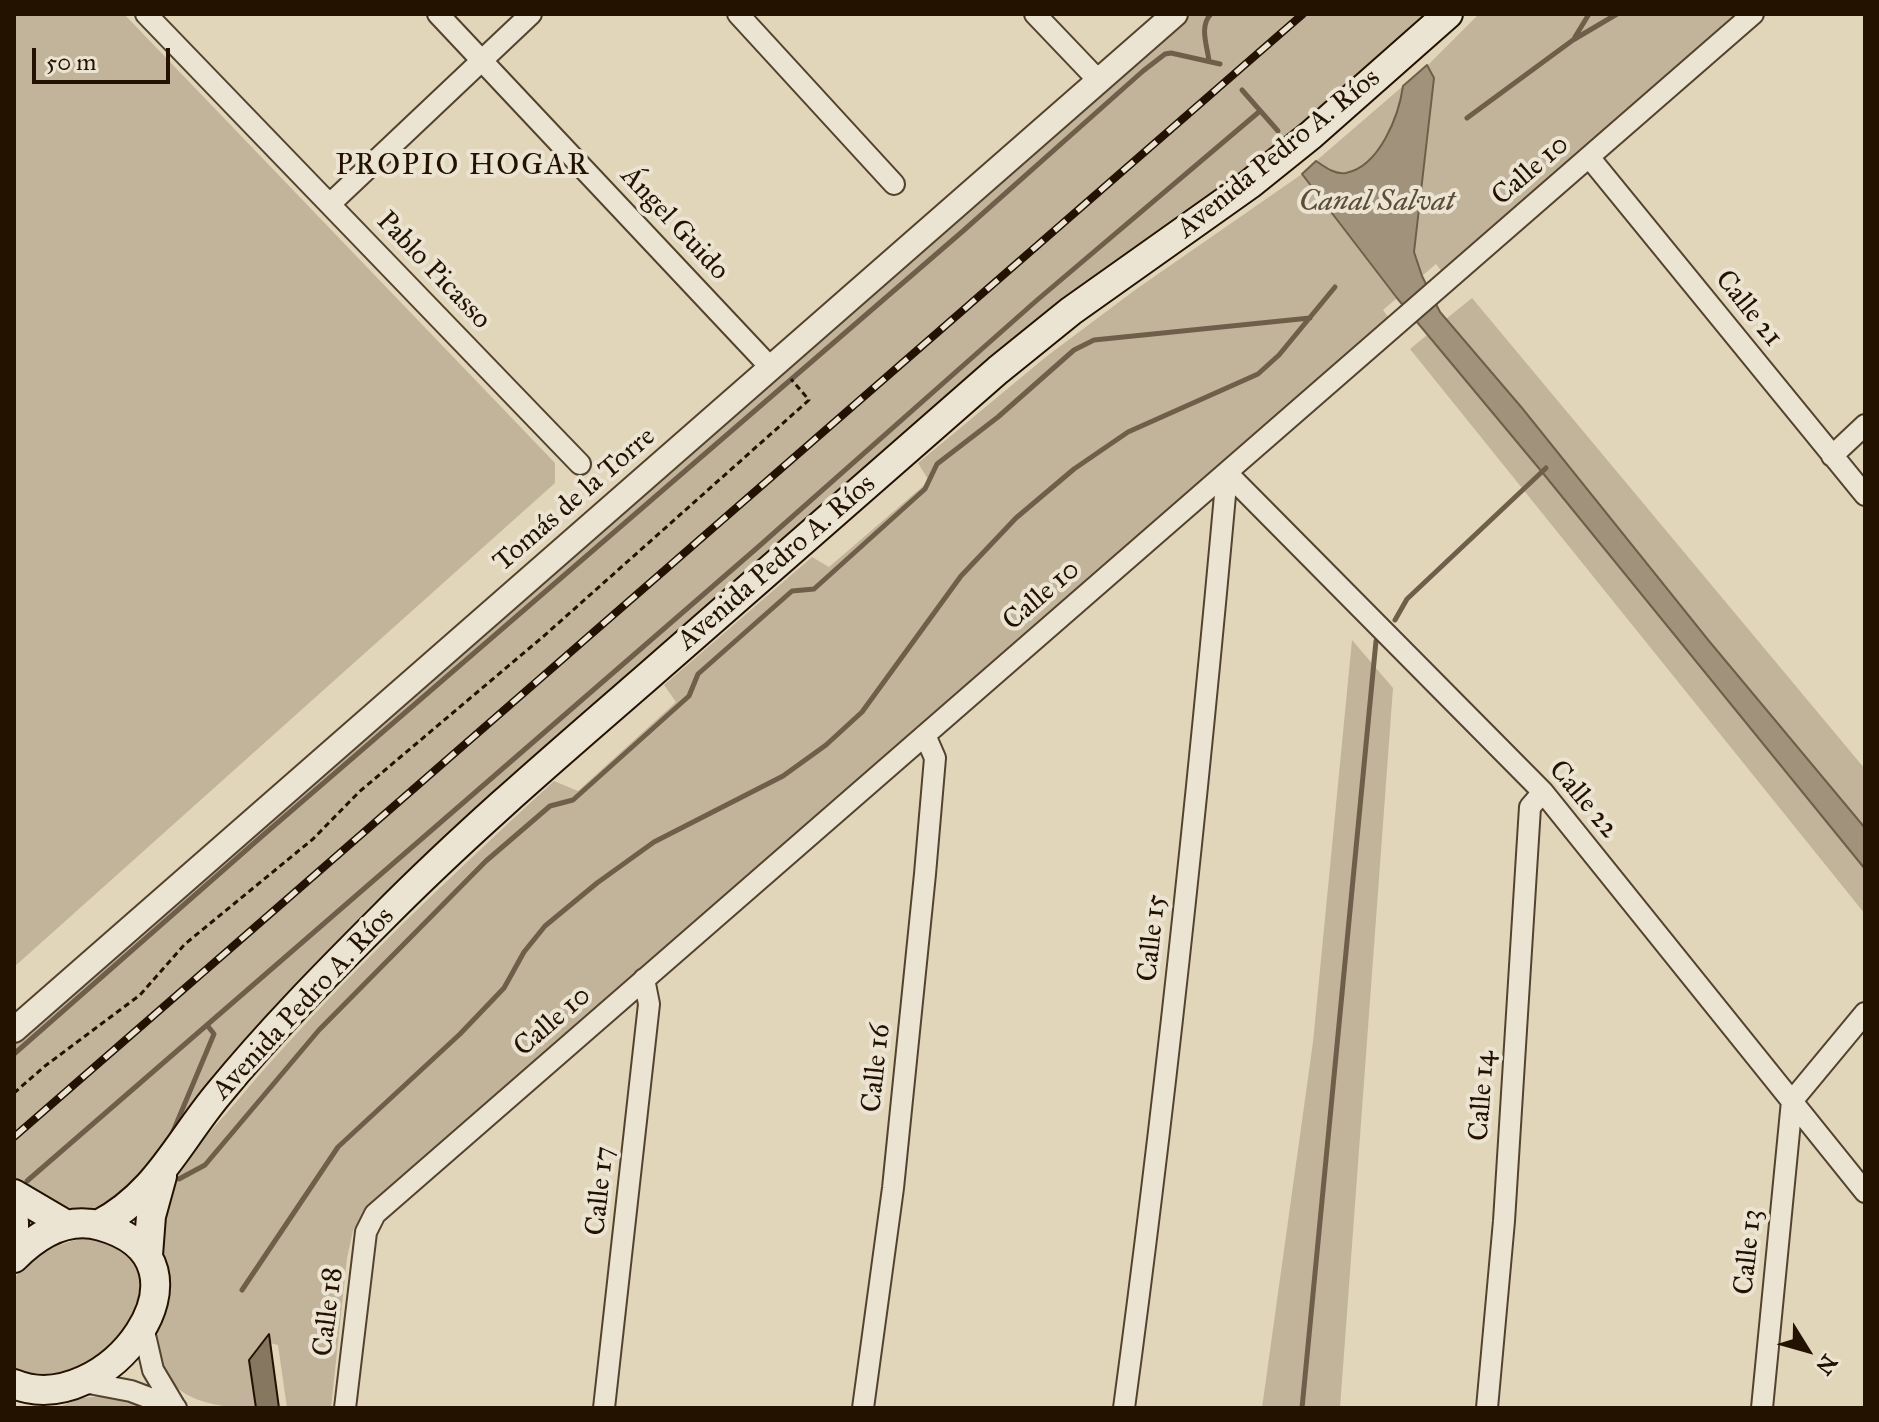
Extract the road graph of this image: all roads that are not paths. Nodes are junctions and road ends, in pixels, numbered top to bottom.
1 (146, 14) edge
2 (438, 14) edge
3 (531, 14) edge
4 (738, 14) edge
5 (1035, 14) edge
6 (1175, 14) edge
7 (1448, 14) edge
8 (1753, 14) edge
9 (482, 60) junction
10 (1098, 80) junction
11 (1589, 157) junction
12 (894, 184) dead end
13 (330, 204) junction
14 (771, 368) junction
15 (1865, 425) edge
16 (1832, 456) junction
17 (580, 464) dead end
18 (1227, 473) junction
19 (1865, 495) edge
20 (925, 735) junction
21 (1543, 792) junction
22 (644, 979) junction
23 (1865, 1013) edge
24 (14, 1030) edge
25 (1792, 1101) junction
26 (163, 1171) junction
27 (1865, 1192) edge
28 (14, 1194) edge
29 (14, 1222) edge
30 (370, 1223) joint
31 (65, 1224) junction
32 (98, 1225) junction
33 (14, 1241) edge
34 (148, 1255) junction
35 (14, 1258) edge
36 (144, 1331) junction
37 (89, 1383) junction
38 (14, 1384) edge
39 (48, 1401) edge
40 (176, 1408) edge
41 (345, 1408) edge
42 (604, 1408) edge
43 (863, 1408) edge
44 (1124, 1408) edge
45 (1487, 1408) edge
46 (1762, 1408) edge

1 - 13 street, Pablo Picasso
2 - 9 street, Ángel Guido
3 - 9 street
4 - 12 street
5 - 10 street
6 - 10 street, Tomás de la Torre
7 - 26 main road, Avenida Pedro A. Ríos
8 - 11 street, Calle 10
9 - 13 street
9 - 14 street, Ángel Guido
10 - 14 street, Tomás de la Torre
11 - 16 street, Calle 21
11 - 18 street, Calle 10
13 - 17 street, Pablo Picasso
14 - 24 street, Tomás de la Torre
15 - 16 street
16 - 19 street, Calle 21
18 - 20 street, Calle 10
18 - 21 street, Calle 22
18 - 44 street, Calle 15
20 - 22 street, Calle 10
20 - 43 street, Calle 16
21 - 25 street, Calle 22
21 - 45 street, Calle 14
22 - 30 street, Calle 10
22 - 42 street, Calle 17
23 - 25 street
25 - 27 street, Calle 22
25 - 46 street, Calle 13
26 - 32 main road, Avenida Pedro A. Ríos
26 - 34 main road, Avenida Pedro A. Ríos
28 - 31 main road
29 - 33 main road
30 - 41 street, Calle 18
31 - 32 main road
31 - 35 main road
32 - 34 main road
34 - 36 main road, Avenida Pedro A. Ríos
36 - 37 main road
36 - 40 street
37 - 39 main road
37 - 40 street
38 - 39 main road

